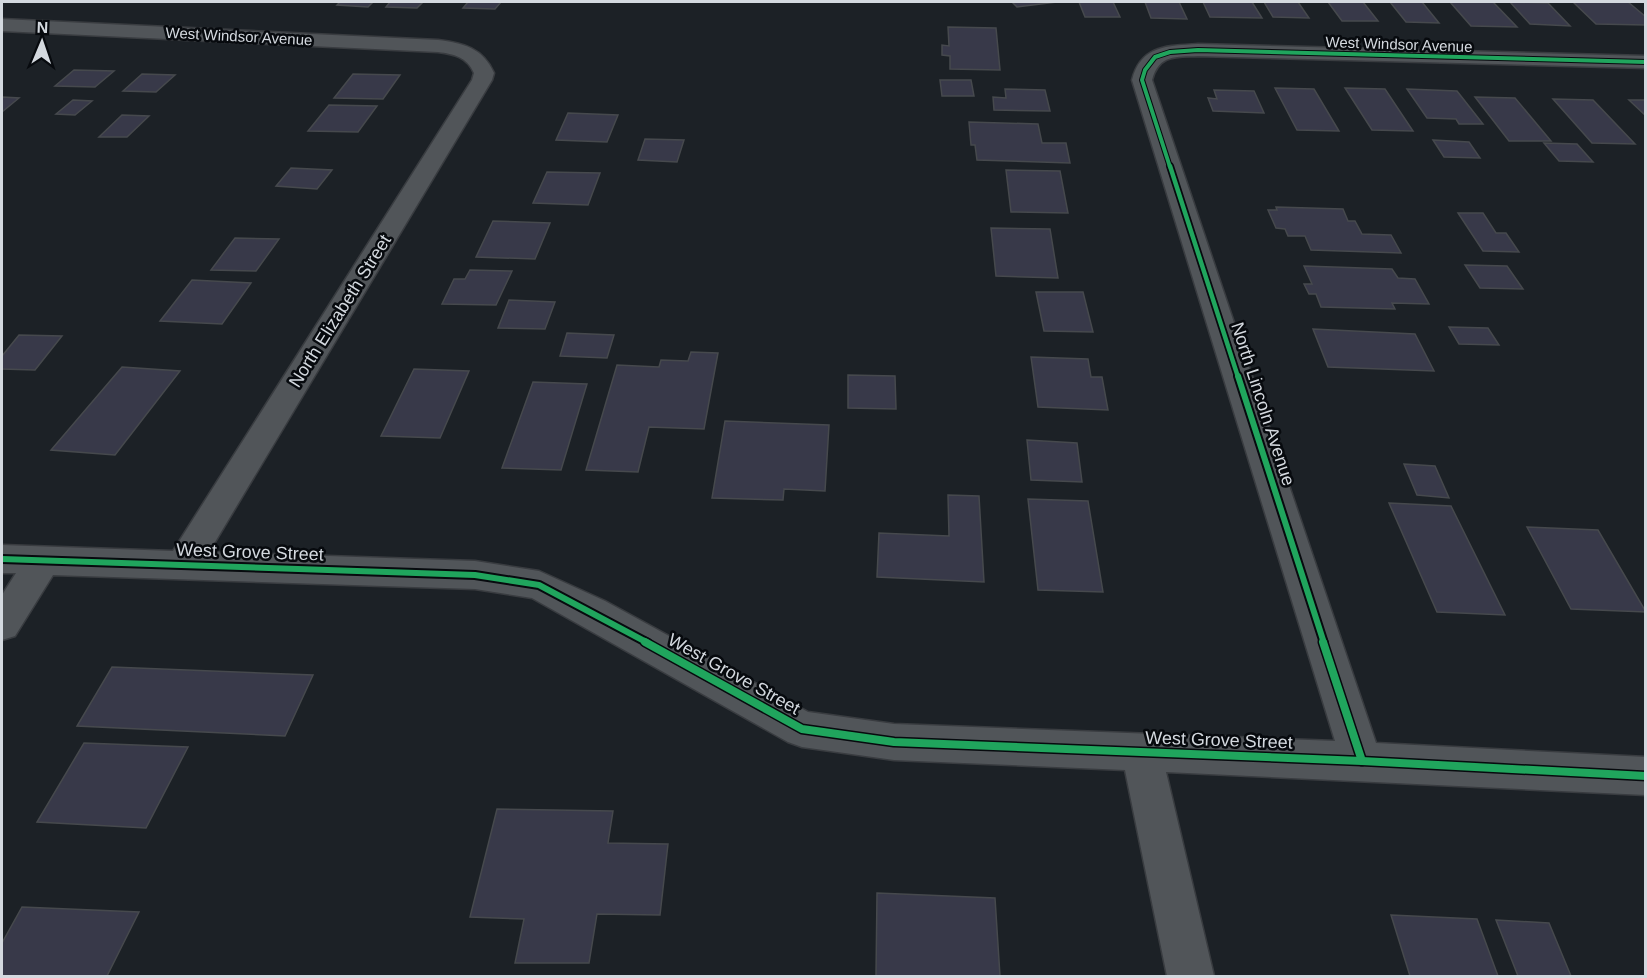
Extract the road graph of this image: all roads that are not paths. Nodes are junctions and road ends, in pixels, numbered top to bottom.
1 (2, 25) edge
2 (475, 56) joint
3 (1152, 58) joint
4 (1646, 62) edge
5 (2, 559) edge
6 (43, 561) junction
7 (183, 565) junction
8 (2, 625) edge
9 (1141, 751) junction
10 (1362, 761) junction
11 (1646, 776) edge
12 (1190, 976) edge

1 - 2 street, West Windsor Avenue
2 - 7 street, North Elizabeth Street
3 - 4 street, West Windsor Avenue
3 - 10 street, North Lincoln Avenue
5 - 6 street, West Grove Street
6 - 7 street, West Grove Street
6 - 8 street
7 - 9 street, West Grove Street
9 - 10 street, West Grove Street
9 - 12 street
10 - 11 street, West Grove Street

